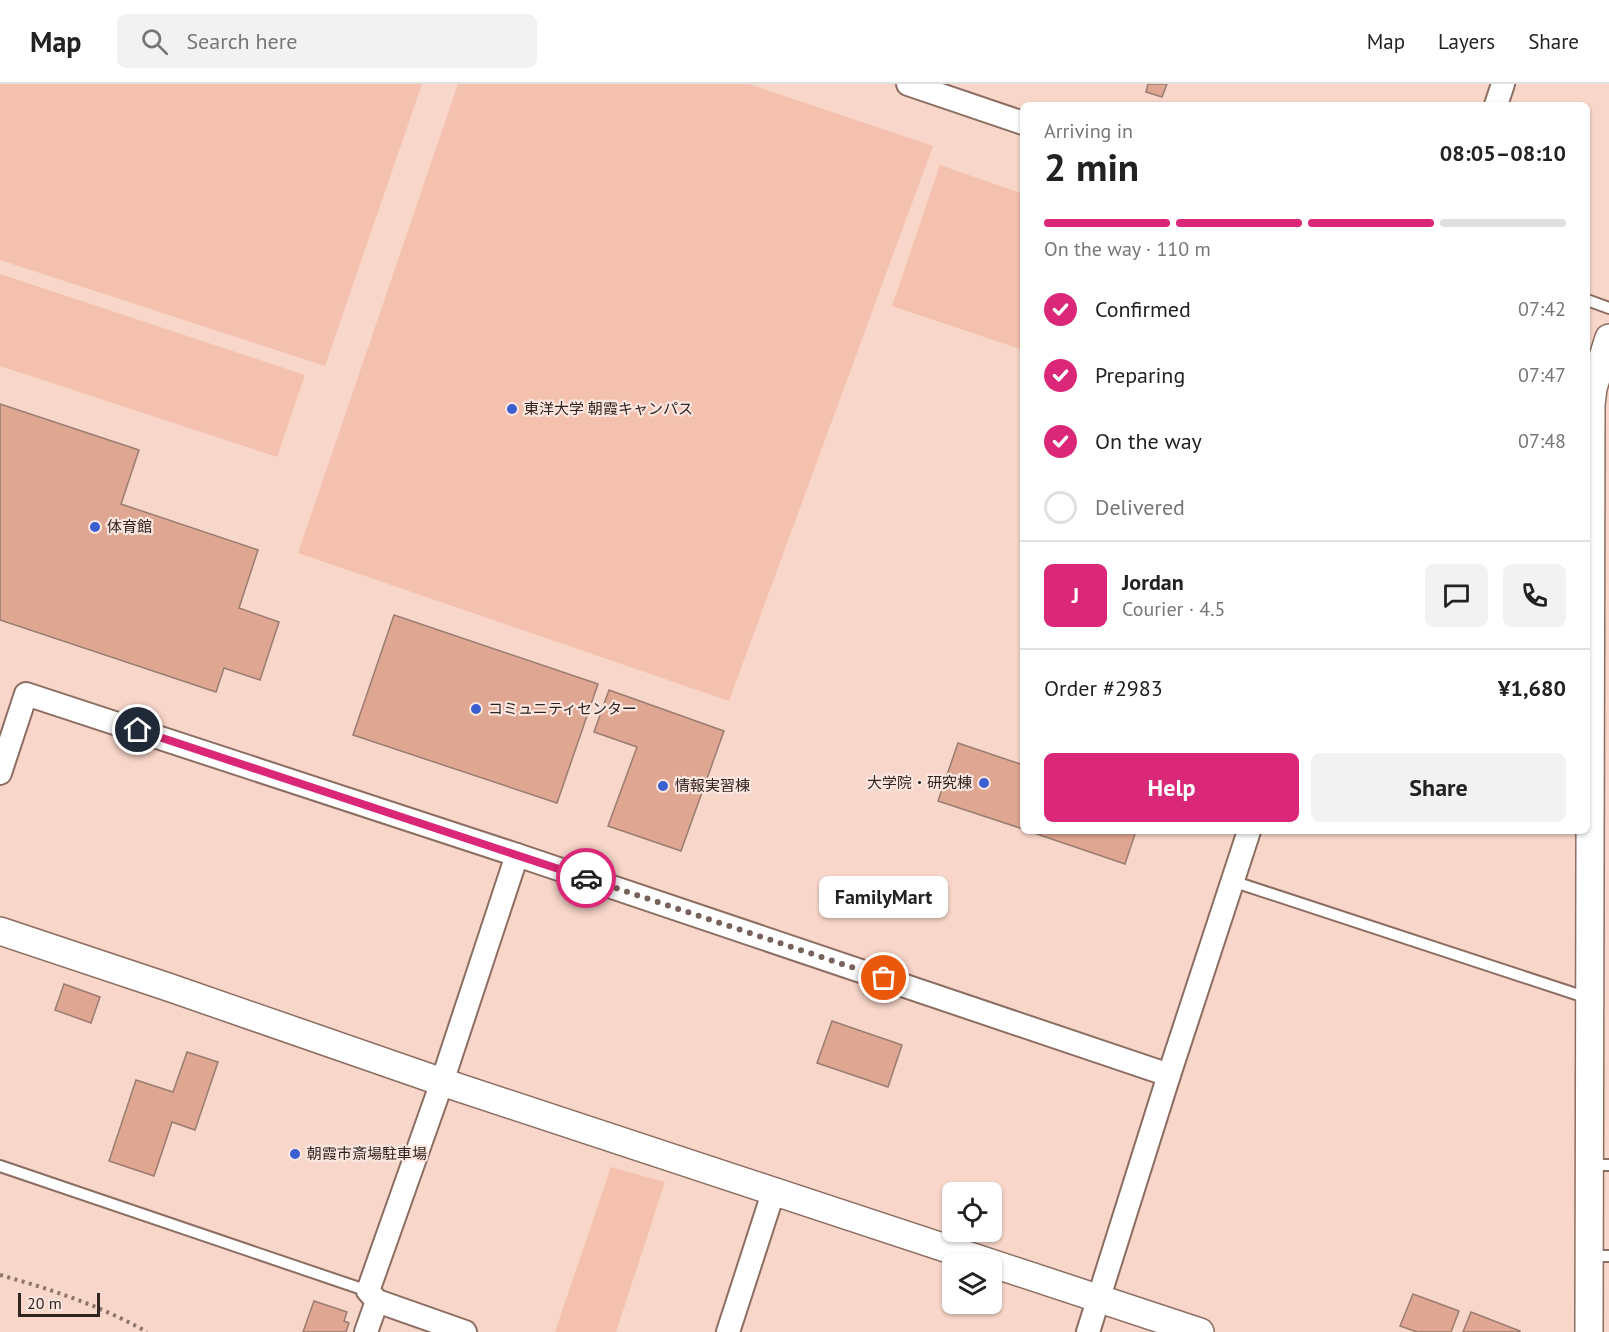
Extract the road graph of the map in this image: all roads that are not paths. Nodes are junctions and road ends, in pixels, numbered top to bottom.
1 (908, 84) edge
2 (1503, 84) edge
3 (1497, 102) edge
4 (1020, 122) edge
5 (1590, 301) edge
6 (1609, 308) edge
7 (1609, 338) edge
8 (1601, 391) edge
9 (1590, 463) edge
10 (0, 773) edge
11 (1248, 834) edge
12 (1589, 834) edge
13 (517, 855) junction
14 (1232, 882) junction
15 (0, 931) edge
16 (1589, 998) junction
17 (1169, 1075) junction
18 (442, 1082) junction
19 (1599, 1165) edge
20 (0, 1166) edge
21 (774, 1190) junction
22 (1599, 1256) edge
23 (372, 1296) junction
24 (1100, 1300) junction
25 (366, 1332) edge
26 (465, 1332) edge
27 (728, 1332) edge
28 (1088, 1332) edge
29 (1200, 1332) edge
30 (1589, 1332) edge

1 - 4 street
2 - 3 street
5 - 6 lane
7 - 8 street
8 - 9 street
10 - 13 street
11 - 14 street
12 - 16 street
13 - 17 street
13 - 18 street
14 - 16 lane
14 - 17 street
15 - 18 street
16 - 19 street
17 - 24 street
18 - 21 street
18 - 23 street
19 - 22 street
20 - 23 lane
21 - 24 street
21 - 27 street
22 - 30 street
23 - 25 street
23 - 26 street
24 - 28 street
24 - 29 street

